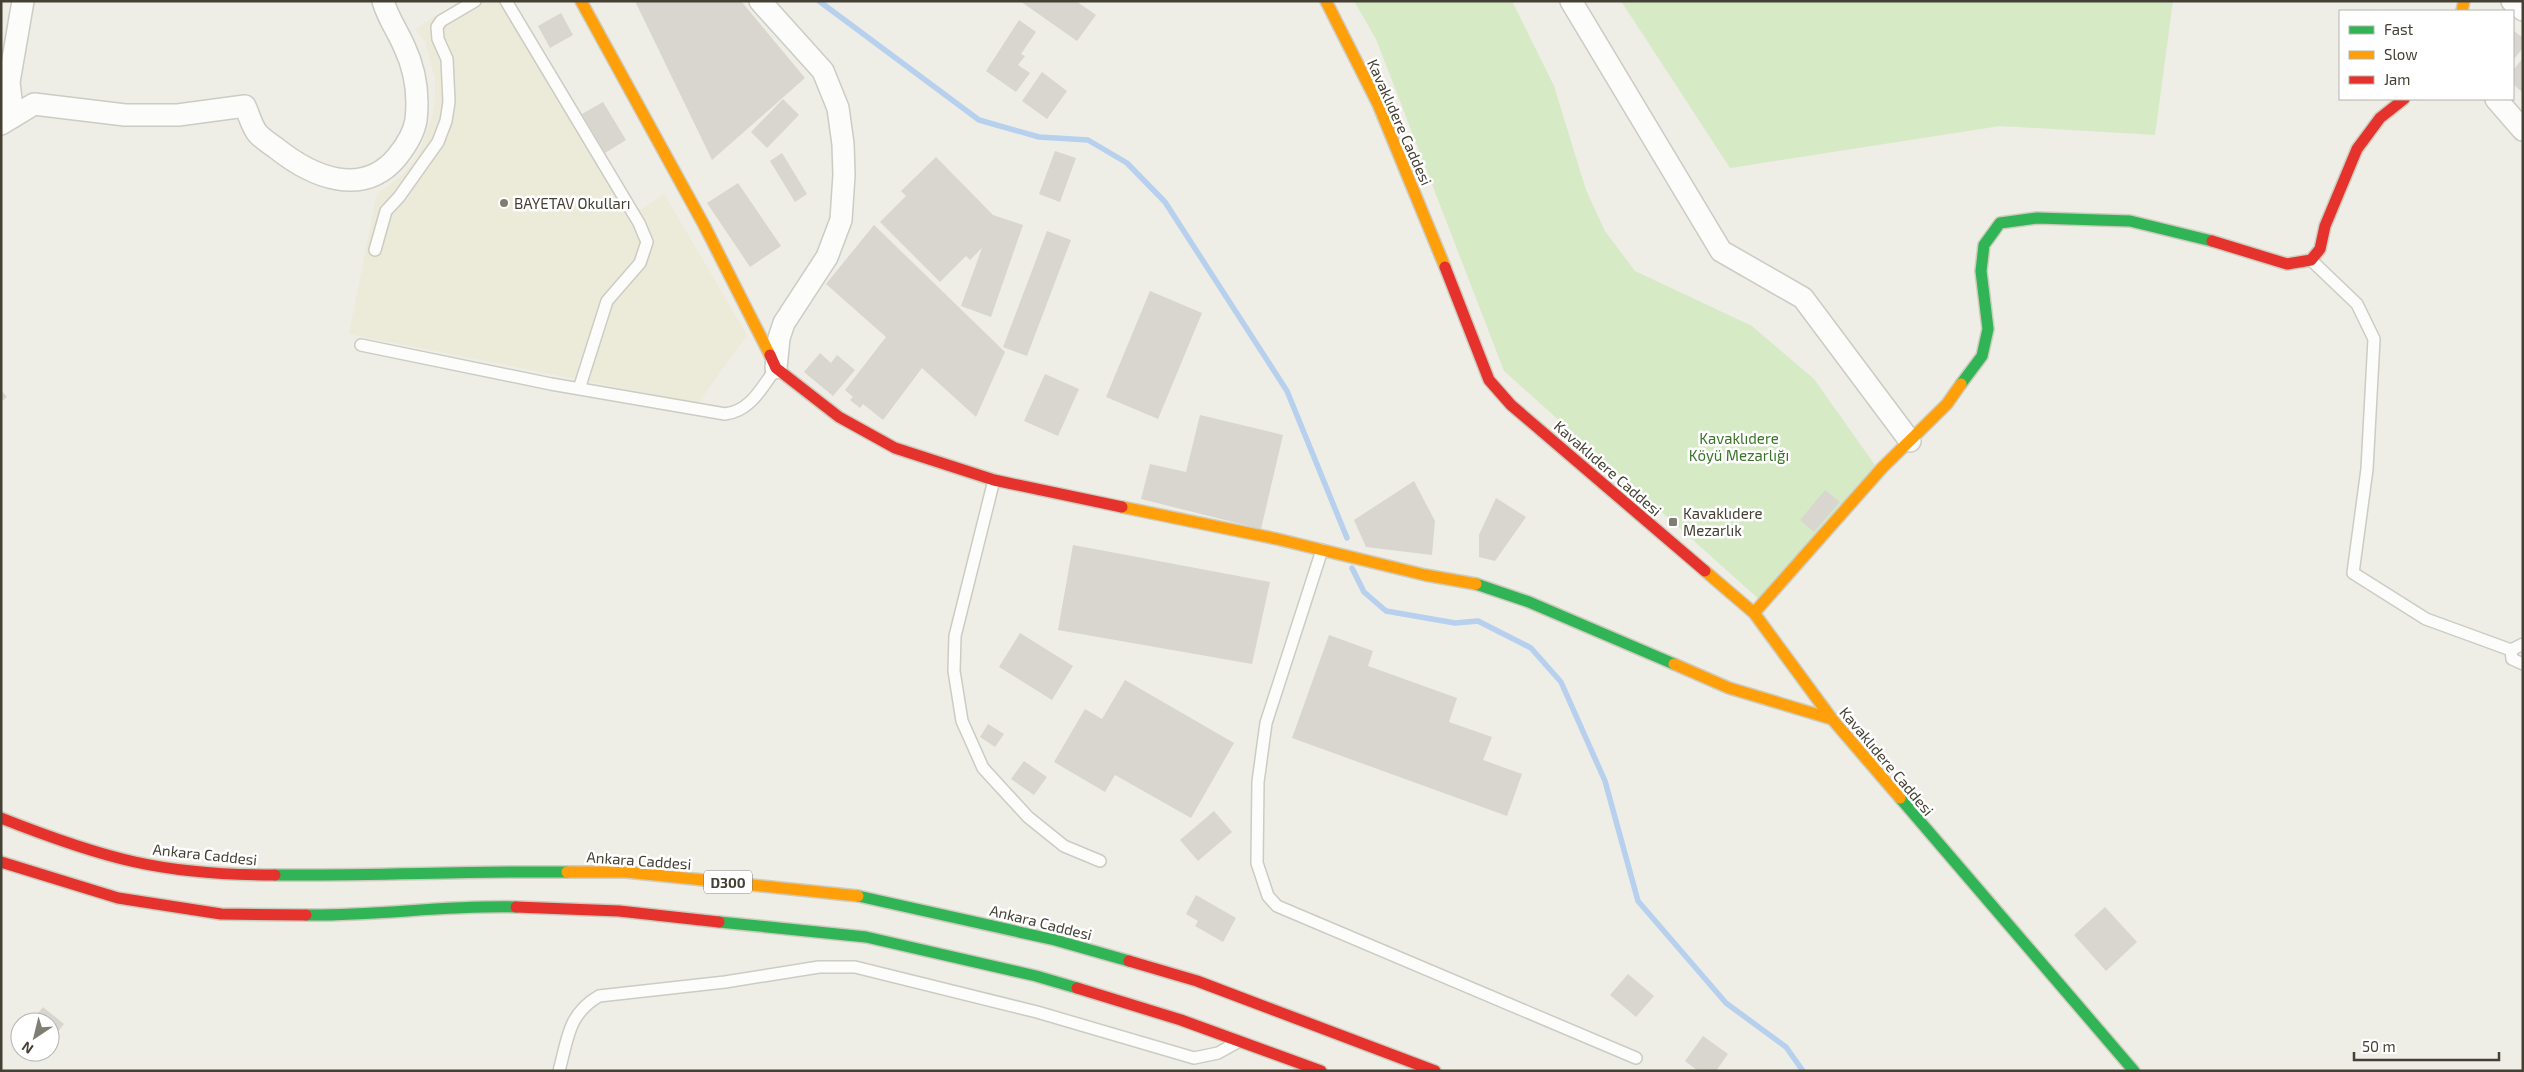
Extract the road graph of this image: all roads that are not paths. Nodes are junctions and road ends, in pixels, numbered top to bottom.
1 (23, 1) edge
2 (383, 1) edge
3 (474, 1) edge
4 (506, 1) edge
5 (581, 1) edge
6 (760, 1) edge
7 (1326, 1) edge
8 (1571, 1) edge
9 (2512, 1) edge
10 (2523, 10) edge
11 (2403, 100) edge
12 (2497, 100) edge
13 (7, 120) edge
14 (2523, 130) edge
15 (375, 250) dead end
16 (2311, 260) junction
17 (361, 345) dead end
18 (776, 368) junction
19 (579, 389) junction
20 (1910, 441) junction
21 (994, 480) junction
22 (1322, 550) junction
23 (1754, 613) junction
24 (2523, 644) edge
25 (2511, 650) junction
26 (2523, 664) edge
27 (1832, 720) junction
28 (1, 818) edge
29 (1100, 861) dead end
30 (1, 862) edge
31 (1239, 1041) junction
32 (1636, 1058) dead end
33 (559, 1071) edge
34 (1321, 1071) edge
35 (1435, 1071) edge
36 (2134, 1071) edge

1 - 13 street
2 - 13 street
3 - 15 lane
4 - 19 lane
5 - 18 main road
6 - 18 street
7 - 23 main road, Kavaklıdere Caddesi
8 - 20 street
9 - 10 street
11 - 16 main road
12 - 14 street
16 - 20 main road
16 - 25 lane
17 - 19 lane
18 - 19 lane
18 - 21 main road
20 - 23 main road
21 - 22 main road
21 - 29 lane
22 - 27 main road
22 - 32 lane
23 - 27 main road, Kavaklıdere Caddesi
24 - 25 lane
25 - 26 lane
27 - 36 main road, Kavaklıdere Caddesi
28 - 35 main road, Ankara Caddesi / D300
30 - 31 main road
31 - 33 lane
31 - 34 main road

